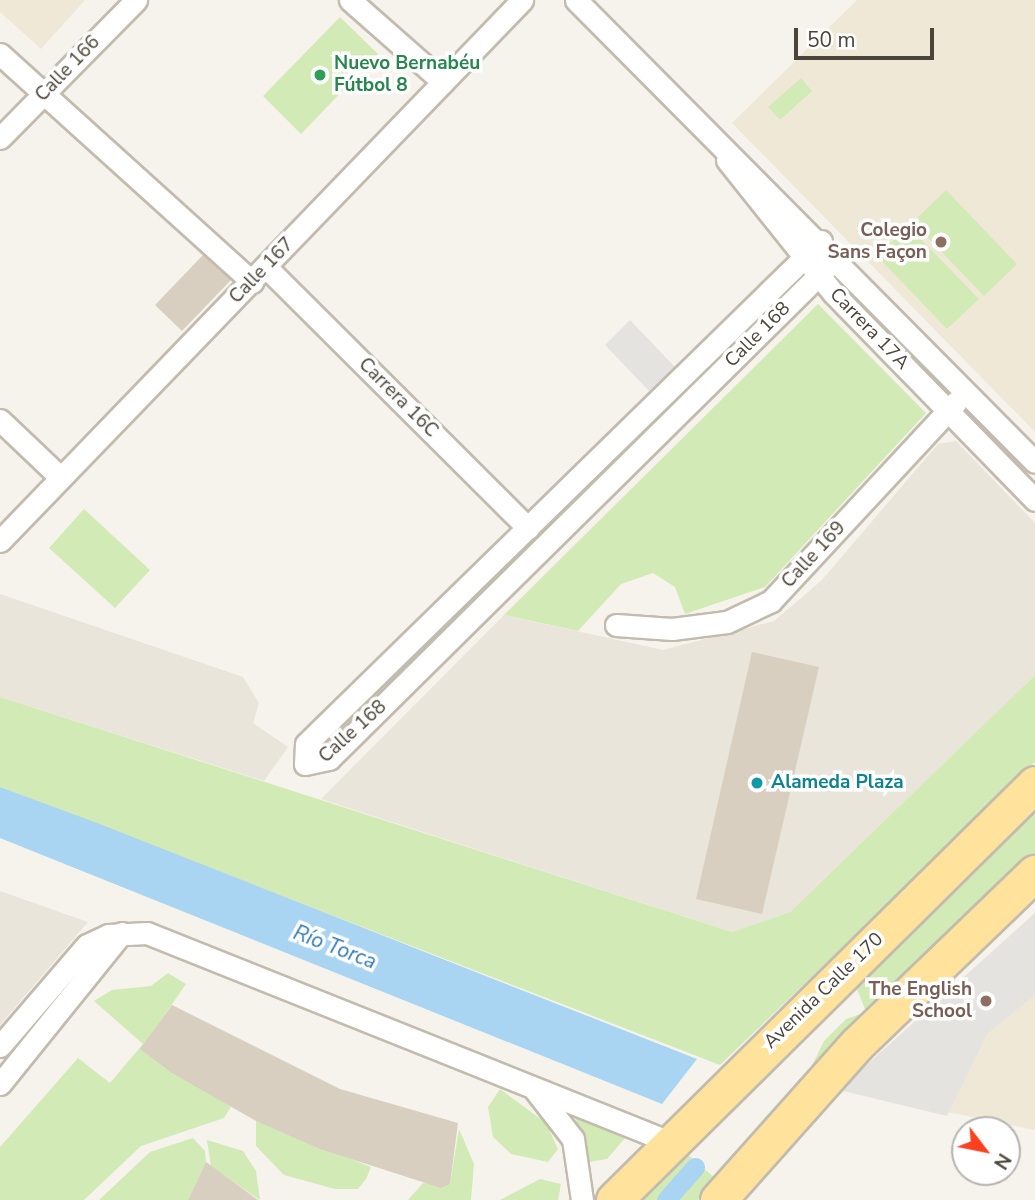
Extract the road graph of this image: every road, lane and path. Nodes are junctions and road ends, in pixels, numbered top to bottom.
1 (136, 0) edge
2 (350, 0) edge
3 (522, 0) edge
4 (576, 0) edge
5 (0, 54) edge
6 (443, 82) junction
7 (44, 93) junction
8 (0, 138) edge
9 (718, 147) junction
10 (821, 241) junction
11 (805, 256) junction
12 (837, 257) junction
13 (259, 274) junction
14 (819, 274) junction
15 (967, 391) junction
16 (948, 411) junction
17 (0, 419) edge
18 (1035, 462) edge
19 (61, 478) junction
20 (1035, 500) edge
21 (528, 528) junction
22 (0, 541) edge
23 (616, 625) dead end
24 (1035, 784) edge
25 (1035, 873) edge
26 (122, 933) junction
27 (0, 1046) edge
28 (519, 1079) junction
29 (0, 1084) edge
30 (670, 1142) junction
31 (582, 1200) edge
32 (614, 1200) edge
33 (718, 1200) edge

1 - 7 street, Calle 166
2 - 6 street
3 - 6 street, Calle 167
4 - 9 street, Carrera 17A
5 - 7 street, Carrera 16C
6 - 13 street, Calle 167
7 - 8 street, Calle 166
7 - 13 street, Carrera 16C
9 - 10 street, Carrera 17A
9 - 11 street, Carrera 17A
10 - 11 street, Calle 168
10 - 12 street, Carrera 17A
11 - 14 street, Carrera 17A
11 - 21 street, Calle 168
12 - 14 street, Calle 168
12 - 15 street, Carrera 17A
13 - 19 street, Calle 167
13 - 21 street, Carrera 16C
14 - 16 street, Carrera 17A
14 - 21 street, Calle 168
15 - 16 street, Calle 169
15 - 18 street, Carrera 17A
16 - 20 street, Carrera 17A
16 - 23 street, Calle 169
17 - 19 street
19 - 22 street, Calle 167
24 - 30 main road, Avenida Calle 170
25 - 33 main road
26 - 27 street
26 - 28 street
26 - 29 street
28 - 30 street
28 - 31 street
30 - 32 main road, Avenida Calle 170

